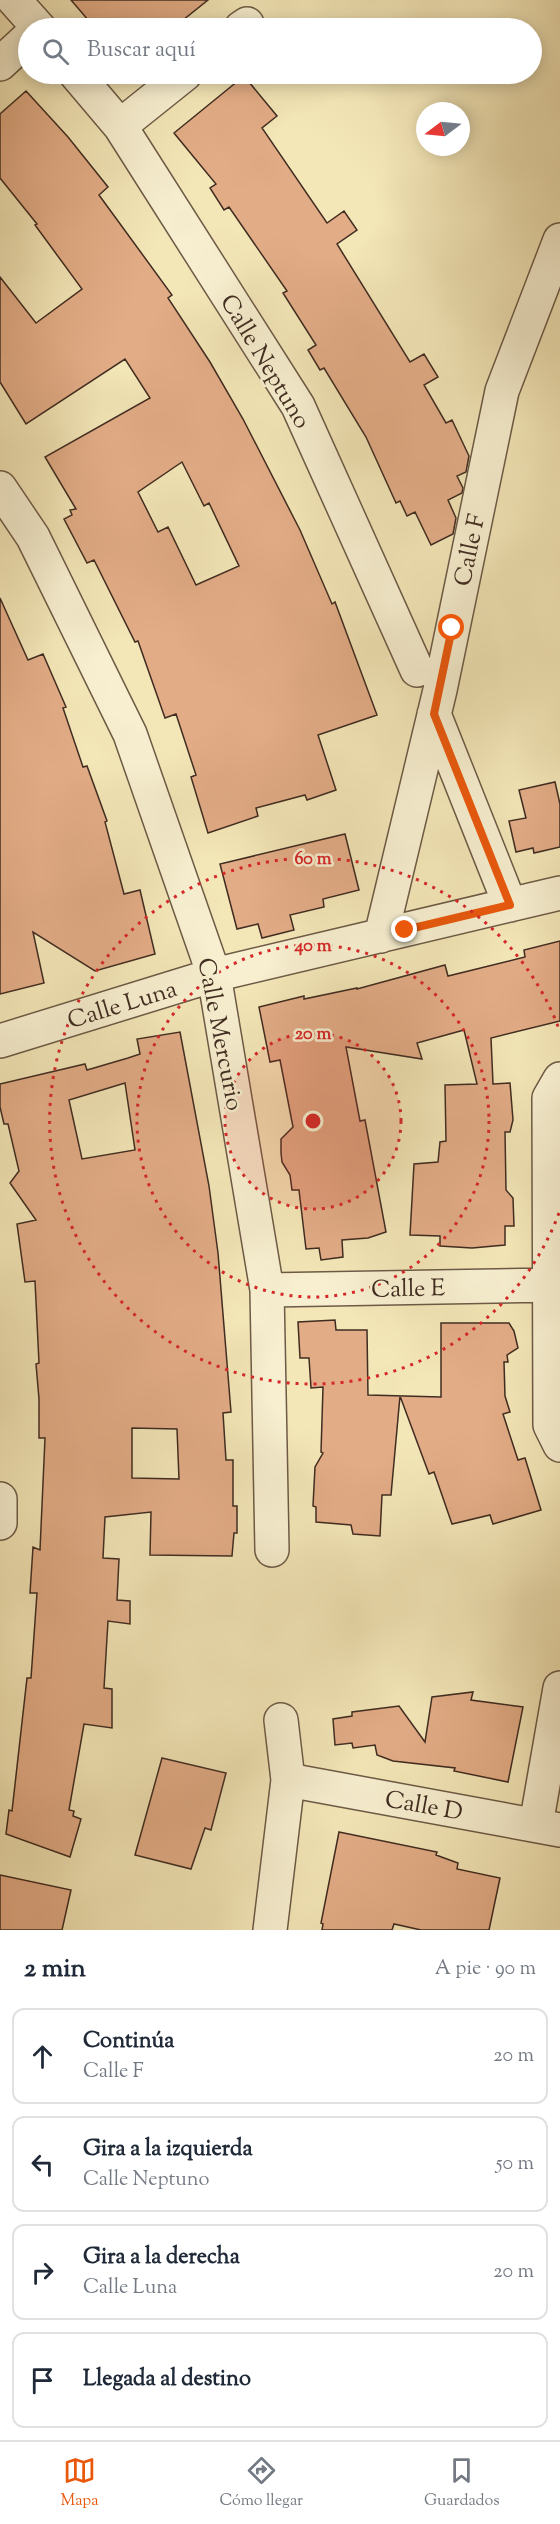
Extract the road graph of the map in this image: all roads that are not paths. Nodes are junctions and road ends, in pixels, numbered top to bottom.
1 (14, 0) edge
2 (30, 18) edge
3 (18, 47) edge
4 (0, 64) edge
5 (84, 84) edge
6 (172, 84) edge
7 (120, 126) junction
8 (560, 240) edge
9 (0, 488) edge
10 (417, 670) dead end
11 (434, 714) junction
12 (560, 893) edge
13 (510, 905) junction
14 (381, 936) junction
15 (214, 975) junction
16 (0, 1041) edge
17 (560, 1079) edge
18 (549, 1285) junction
19 (267, 1290) junction
20 (560, 1445) edge
21 (0, 1499) edge
22 (0, 1523) edge
23 (272, 1550) dead end
24 (560, 1688) edge
25 (281, 1720) dead end
26 (288, 1780) junction
27 (548, 1828) edge
28 (270, 1930) edge

1 - 2 street
3 - 4 street
5 - 7 street, Calle Neptuno
6 - 7 street
7 - 10 street, Calle Neptuno
8 - 11 street, Calle F
9 - 15 street, Calle Mercurio
11 - 13 street
11 - 14 street, Calle F
12 - 13 street, Calle Luna
13 - 14 street, Calle Luna
14 - 15 street, Calle Luna
15 - 16 street, Calle Luna
15 - 19 street, Calle Mercurio
17 - 18 street
18 - 19 street, Calle E
18 - 20 street
19 - 23 street, Calle Mercurio
21 - 22 street
24 - 27 street
25 - 26 street
26 - 27 street, Calle D
26 - 28 street

